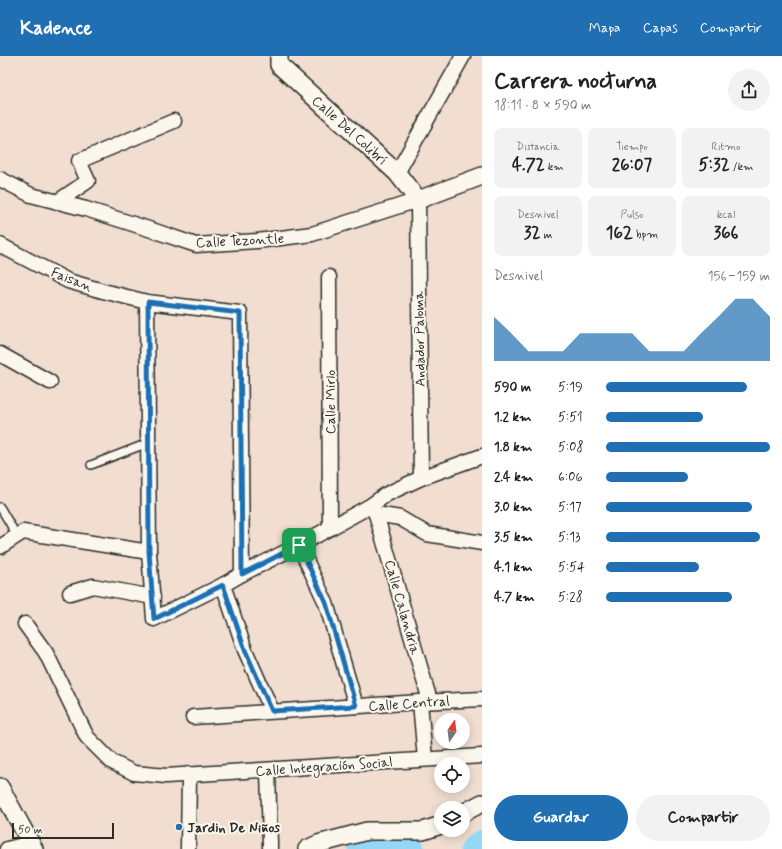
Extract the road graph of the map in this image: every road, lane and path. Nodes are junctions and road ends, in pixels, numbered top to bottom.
1 (463, 56) edge
2 (279, 60) edge
3 (174, 121) dead end
4 (397, 173) junction
5 (482, 176) edge
6 (0, 179) edge
7 (418, 200) junction
8 (57, 202) junction
9 (0, 245) edge
10 (329, 277) dead end
11 (148, 302) junction
12 (0, 354) edge
13 (50, 382) dead end
14 (148, 443) junction
15 (482, 456) edge
16 (91, 465) dead end
17 (421, 478) junction
18 (0, 507) edge
19 (373, 510) junction
20 (330, 528) junction
21 (17, 536) junction
22 (482, 543) edge
23 (299, 545) junction
24 (0, 547) edge
25 (149, 552) junction
26 (242, 574) junction
27 (223, 585) junction
28 (70, 593) dead end
29 (153, 597) junction
30 (24, 624) dead end
31 (482, 699) edge
32 (425, 701) junction
33 (356, 706) junction
34 (272, 711) junction
35 (193, 717) dead end
36 (482, 756) edge
37 (425, 759) junction
38 (268, 770) junction
39 (189, 774) junction
40 (0, 787) edge
41 (482, 803) edge
42 (470, 810) edge
43 (434, 827) edge
44 (33, 846) edge
45 (7, 849) edge
46 (188, 849) edge
47 (270, 849) edge
48 (307, 849) edge

1 - 4 street
2 - 4 street, Calle Del Colibrí
3 - 8 street
4 - 7 street, Calle Del Colibrí
5 - 7 street, Calle Tezontle
6 - 8 street, Calle Tezontle
7 - 8 street, Calle Tezontle
7 - 17 street, Andador Paloma
9 - 11 street, Faisan
10 - 20 street, Calle Mirlo
11 - 14 street
11 - 26 street, Faisan
12 - 13 street
14 - 16 lane
14 - 25 street
15 - 17 street
17 - 19 street
18 - 21 lane
19 - 20 street
19 - 22 street
19 - 32 street, Calle Calandria
20 - 23 street
21 - 24 street
21 - 25 street
23 - 26 street
23 - 33 street
25 - 29 street
26 - 27 street
27 - 29 street
27 - 34 street
28 - 29 street
30 - 39 street, Calle Integración Social
31 - 32 street, Calle Central
32 - 33 street, Calle Central
32 - 37 street, Calle Calandria
33 - 34 street, Calle Central
34 - 35 street, Calle Central
36 - 37 street, Calle Integración Social
37 - 38 street, Calle Integración Social
38 - 39 street, Calle Integración Social
38 - 47 street
39 - 46 street
40 - 44 street
41 - 42 street
43 - 48 street
44 - 45 street

